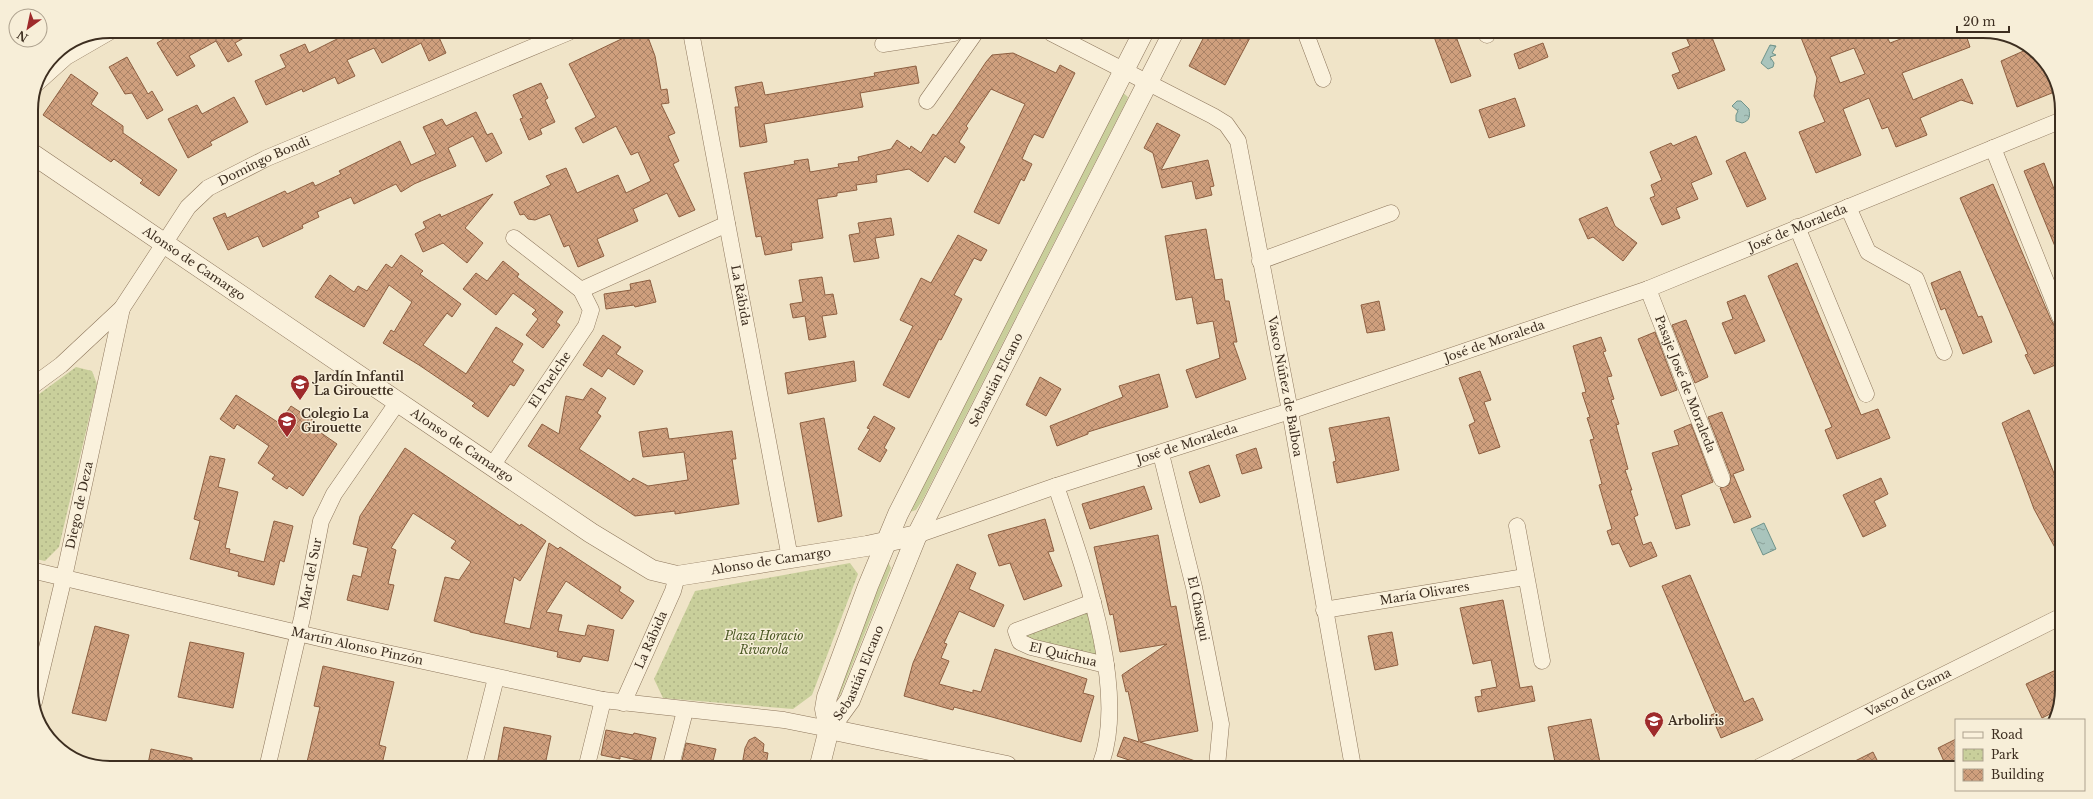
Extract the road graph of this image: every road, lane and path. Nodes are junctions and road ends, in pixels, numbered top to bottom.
1 (555, 38) edge
2 (692, 38) edge
3 (922, 38) edge
4 (971, 38) edge
5 (1061, 38) edge
6 (1140, 38) edge
7 (1170, 38) edge
8 (1308, 38) edge
9 (97, 39) edge
10 (883, 44) dead end
11 (1124, 70) junction
12 (49, 73) edge
13 (1323, 79) dead end
14 (1148, 83) junction
15 (927, 101) dead end
16 (2055, 123) edge
17 (1993, 148) junction
18 (38, 158) edge
19 (1848, 206) junction
20 (1392, 213) dead end
21 (727, 224) junction
22 (1797, 227) junction
23 (514, 238) dead end
24 (164, 243) junction
25 (1260, 261) junction
26 (1648, 289) junction
27 (581, 290) junction
28 (2055, 304) edge
29 (122, 308) junction
30 (1944, 352) dead end
31 (38, 382) edge
32 (1866, 394) dead end
33 (397, 403) junction
34 (1290, 412) junction
35 (1161, 454) junction
36 (492, 466) junction
37 (1722, 479) dead end
38 (1056, 486) junction
39 (1517, 526) dead end
40 (917, 535) junction
41 (886, 542) junction
42 (790, 558) junction
43 (38, 571) edge
44 (677, 576) junction
45 (64, 577) junction
46 (1525, 577) junction
47 (1093, 602) junction
48 (1324, 610) junction
49 (2055, 620) edge
50 (299, 633) junction
51 (1542, 661) dead end
52 (1106, 665) junction
53 (496, 678) junction
54 (38, 685) edge
55 (603, 700) junction
56 (623, 703) junction
57 (685, 711) junction
58 (828, 729) junction
59 (269, 761) edge
60 (475, 761) edge
61 (588, 761) edge
62 (672, 761) edge
63 (821, 761) edge
64 (979, 761) edge
65 (1101, 761) edge
66 (1217, 761) edge
67 (1351, 761) edge
68 (1772, 761) edge

1 - 24 street, Domingo Bondi
2 - 21 street, La Rábida
3 - 10 street
4 - 15 street
5 - 11 street, Vasco Núñez de Balboa
6 - 11 street, Sebastián Elcano
7 - 14 street, Sebastián Elcano
8 - 13 street
9 - 12 street
11 - 14 street, Vasco Núñez de Balboa
11 - 41 street, Sebastián Elcano
14 - 25 street, Vasco Núñez de Balboa
14 - 40 street, Sebastián Elcano
16 - 17 street, José de Moraleda
17 - 19 street, José de Moraleda
17 - 28 street
18 - 24 street, Alonso de Camargo
19 - 22 street, José de Moraleda
19 - 30 street
20 - 25 street
21 - 27 street
21 - 42 street, La Rábida
22 - 26 street, José de Moraleda
22 - 32 street
23 - 27 street, El Puelche
24 - 29 street, Domingo Bondi
24 - 33 street, Alonso de Camargo
25 - 34 street, Vasco Núñez de Balboa
26 - 34 street, José de Moraleda
26 - 37 street, Pasaje José de Moraleda
27 - 36 street, El Puelche
29 - 31 street, Domingo Bondi
29 - 45 street, Diego de Deza
33 - 36 street, Alonso de Camargo
33 - 50 street, Mar del Sur
34 - 35 street, José de Moraleda
34 - 48 street, Vasco Núñez de Balboa
35 - 38 street, José de Moraleda
35 - 66 street, El Chasqui
36 - 44 street, Alonso de Camargo
38 - 40 street, José de Moraleda
38 - 47 street, El Quichua
39 - 46 street
40 - 41 street, Alonso de Camargo
40 - 58 street, Sebastián Elcano
41 - 42 street, Alonso de Camargo
41 - 58 street, Sebastián Elcano
42 - 44 street, Alonso de Camargo
43 - 45 street, Martín Alonso Pinzón
44 - 56 street, La Rábida
45 - 50 street, Martín Alonso Pinzón
45 - 54 street, Diego de Deza
46 - 48 street, María Olivares
46 - 51 street
47 - 52 street, El Quichua
47 - 52 street, El Quichua
48 - 67 street, Vasco Núñez de Balboa
49 - 68 street, Vasco de Gama
50 - 53 street, Martín Alonso Pinzón
50 - 59 street, Mar del Sur
52 - 65 street, El Quichua
53 - 55 street, Martín Alonso Pinzón
53 - 60 street
55 - 56 street, Martín Alonso Pinzón
55 - 61 street
56 - 57 street, Martín Alonso Pinzón
57 - 58 street, Martín Alonso Pinzón
57 - 62 street
58 - 63 street, Sebastián Elcano
58 - 64 street, Martín Alonso Pinzón

